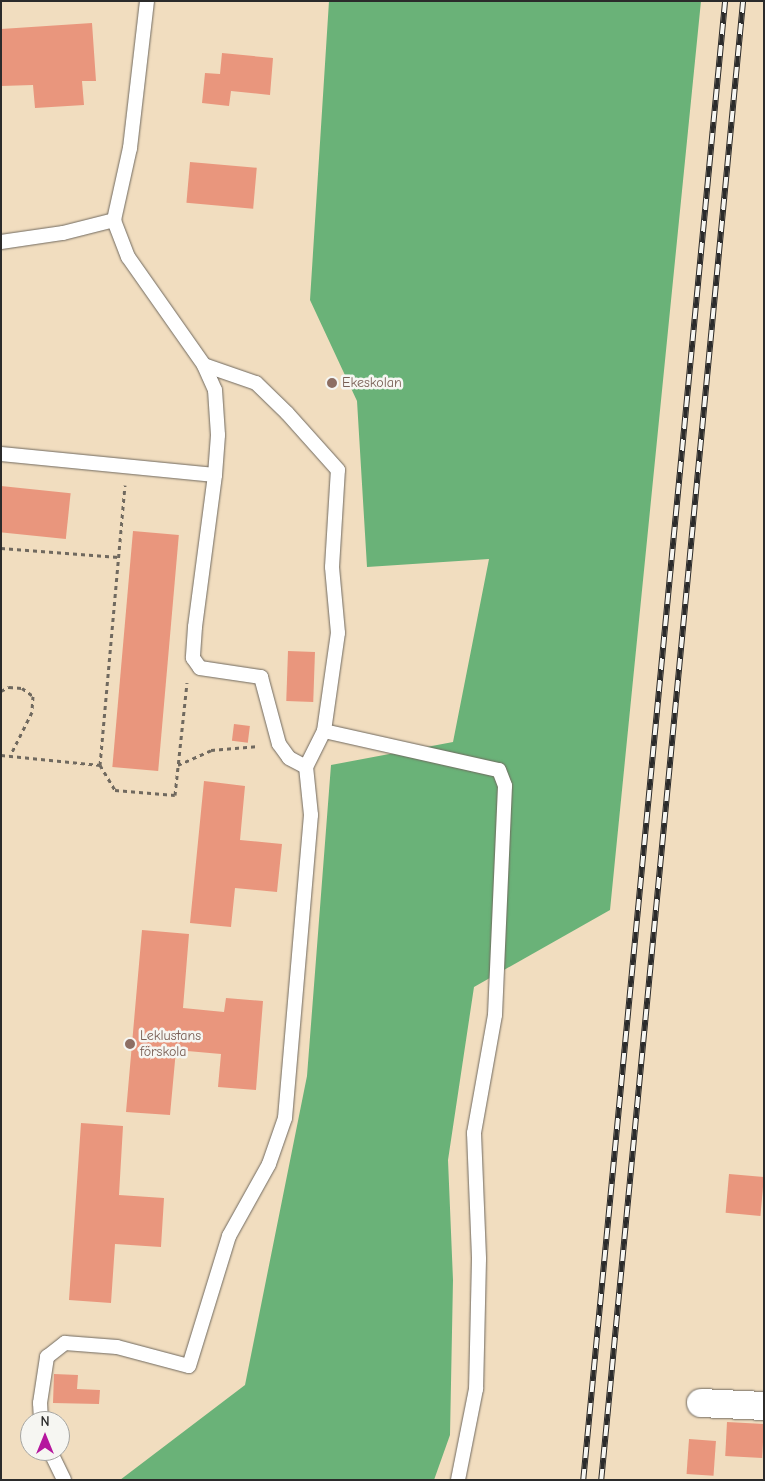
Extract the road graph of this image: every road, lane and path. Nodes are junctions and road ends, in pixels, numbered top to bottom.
1 (147, 1) edge
2 (114, 220) junction
3 (1, 242) edge
4 (204, 365) junction
5 (1, 454) edge
6 (127, 467) junction
7 (215, 475) junction
8 (1, 548) edge
9 (119, 557) junction
10 (193, 658) junction
11 (1, 691) edge
12 (324, 731) junction
13 (279, 744) junction
14 (1, 755) edge
15 (10, 756) junction
16 (100, 765) junction
17 (178, 765) junction
18 (306, 767) junction
19 (701, 1403) dead end
20 (764, 1406) edge
21 (40, 1411) edge
22 (55, 1461) edge
23 (64, 1480) edge
24 (458, 1480) edge

1 - 2 lane
2 - 3 lane
2 - 4 lane
4 - 7 lane
4 - 12 lane
5 - 6 lane
6 - 7 lane
6 - 9 path
7 - 10 lane
8 - 9 path
9 - 16 path
10 - 13 lane
10 - 17 path
11 - 15 path
12 - 18 lane
12 - 24 lane
13 - 17 path
13 - 18 lane
14 - 15 path
15 - 16 path
16 - 17 path
18 - 21 lane
19 - 20 street
22 - 23 lane

